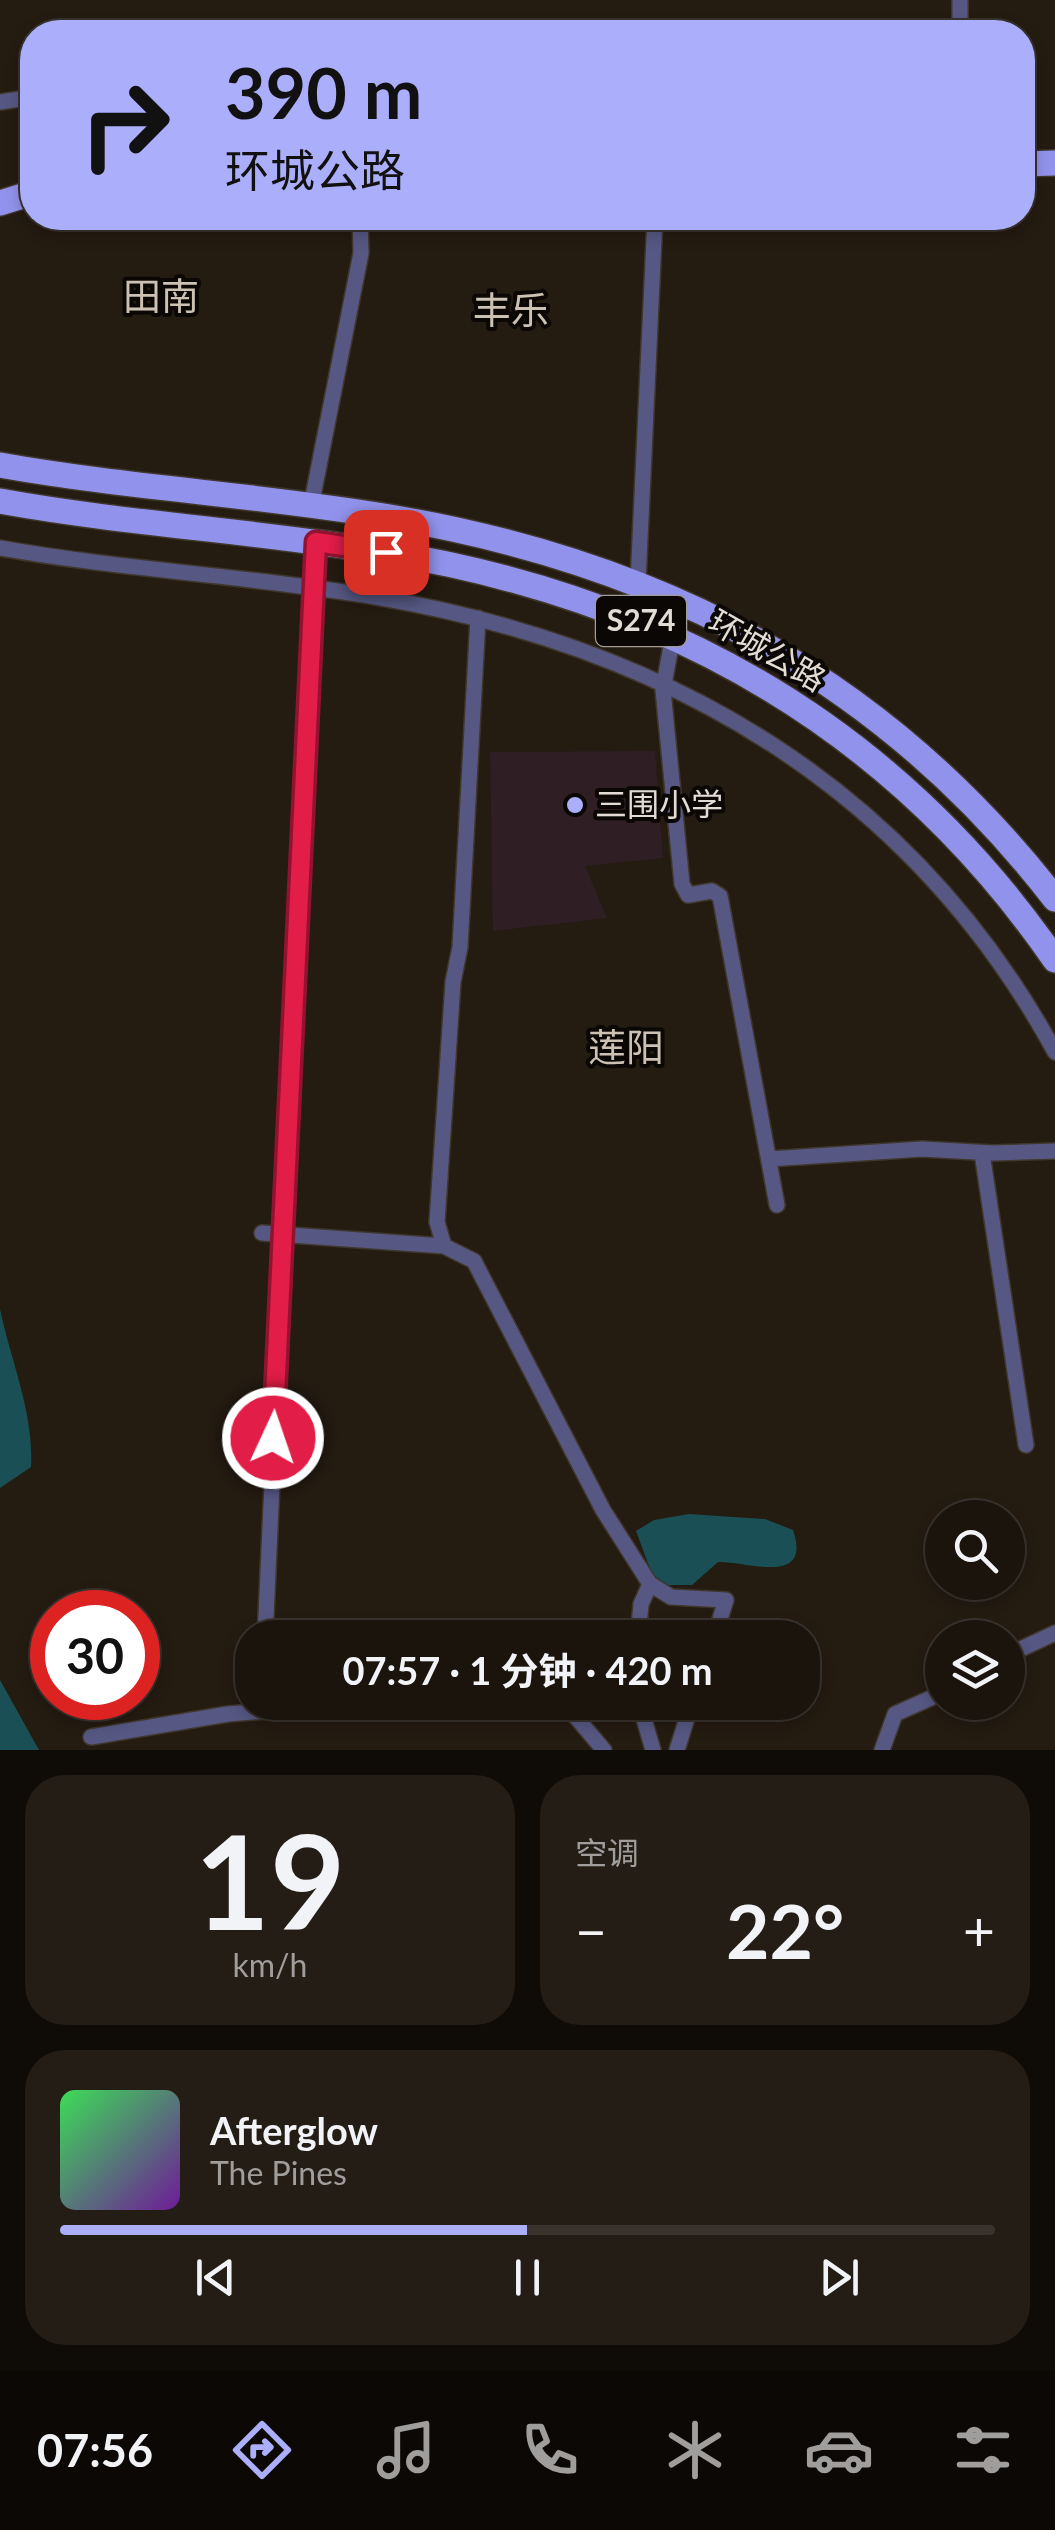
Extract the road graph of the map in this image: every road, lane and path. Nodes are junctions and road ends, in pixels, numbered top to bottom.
1 (360, 230) edge
2 (654, 230) edge
3 (0, 465) edge
4 (115, 482) junction
5 (0, 501) edge
6 (310, 506) junction
7 (111, 517) junction
8 (316, 542) junction
9 (0, 548) edge
10 (638, 582) junction
11 (314, 588) junction
12 (478, 618) junction
13 (673, 635) junction
14 (665, 682) junction
15 (1055, 899) edge
16 (1055, 960) edge
17 (1055, 1052) edge
18 (1055, 1151) edge
19 (982, 1153) junction
20 (768, 1159) junction
21 (777, 1205) dead end
22 (262, 1233) dead end
23 (283, 1235) junction
24 (444, 1246) junction
25 (1026, 1444) dead end
26 (650, 1584) junction
27 (266, 1620) edge
28 (640, 1620) edge
29 (720, 1620) edge
30 (1055, 1633) edge
31 (1025, 1647) edge
32 (925, 1701) edge
33 (235, 1713) edge
34 (578, 1720) edge
35 (644, 1720) edge
36 (686, 1720) edge
37 (91, 1737) dead end
38 (604, 1750) edge
39 (653, 1750) edge
40 (676, 1750) edge
41 (882, 1750) edge

1 - 6 street
2 - 10 street
3 - 4 main road, 环城公路 / S274
4 - 6 main road, 环城公路 / S274
4 - 7 main road
5 - 7 main road, 环城公路 / S274
6 - 10 main road, 环城公路 / S274
7 - 8 main road, 环城公路 / S274
8 - 11 street
8 - 13 main road, 环城公路 / S274
9 - 11 street
10 - 15 main road, 环城公路 / S274
11 - 12 street
11 - 23 street
12 - 14 street
12 - 24 street
13 - 14 street
13 - 16 main road, 环城公路 / S274
14 - 17 street
14 - 20 street
18 - 19 street
19 - 20 street
19 - 25 street
20 - 21 street
22 - 23 street
23 - 24 street
23 - 27 street
24 - 26 street
26 - 28 street
26 - 29 street
30 - 31 street
32 - 41 street
33 - 37 street
34 - 38 street
35 - 39 street
36 - 40 street

